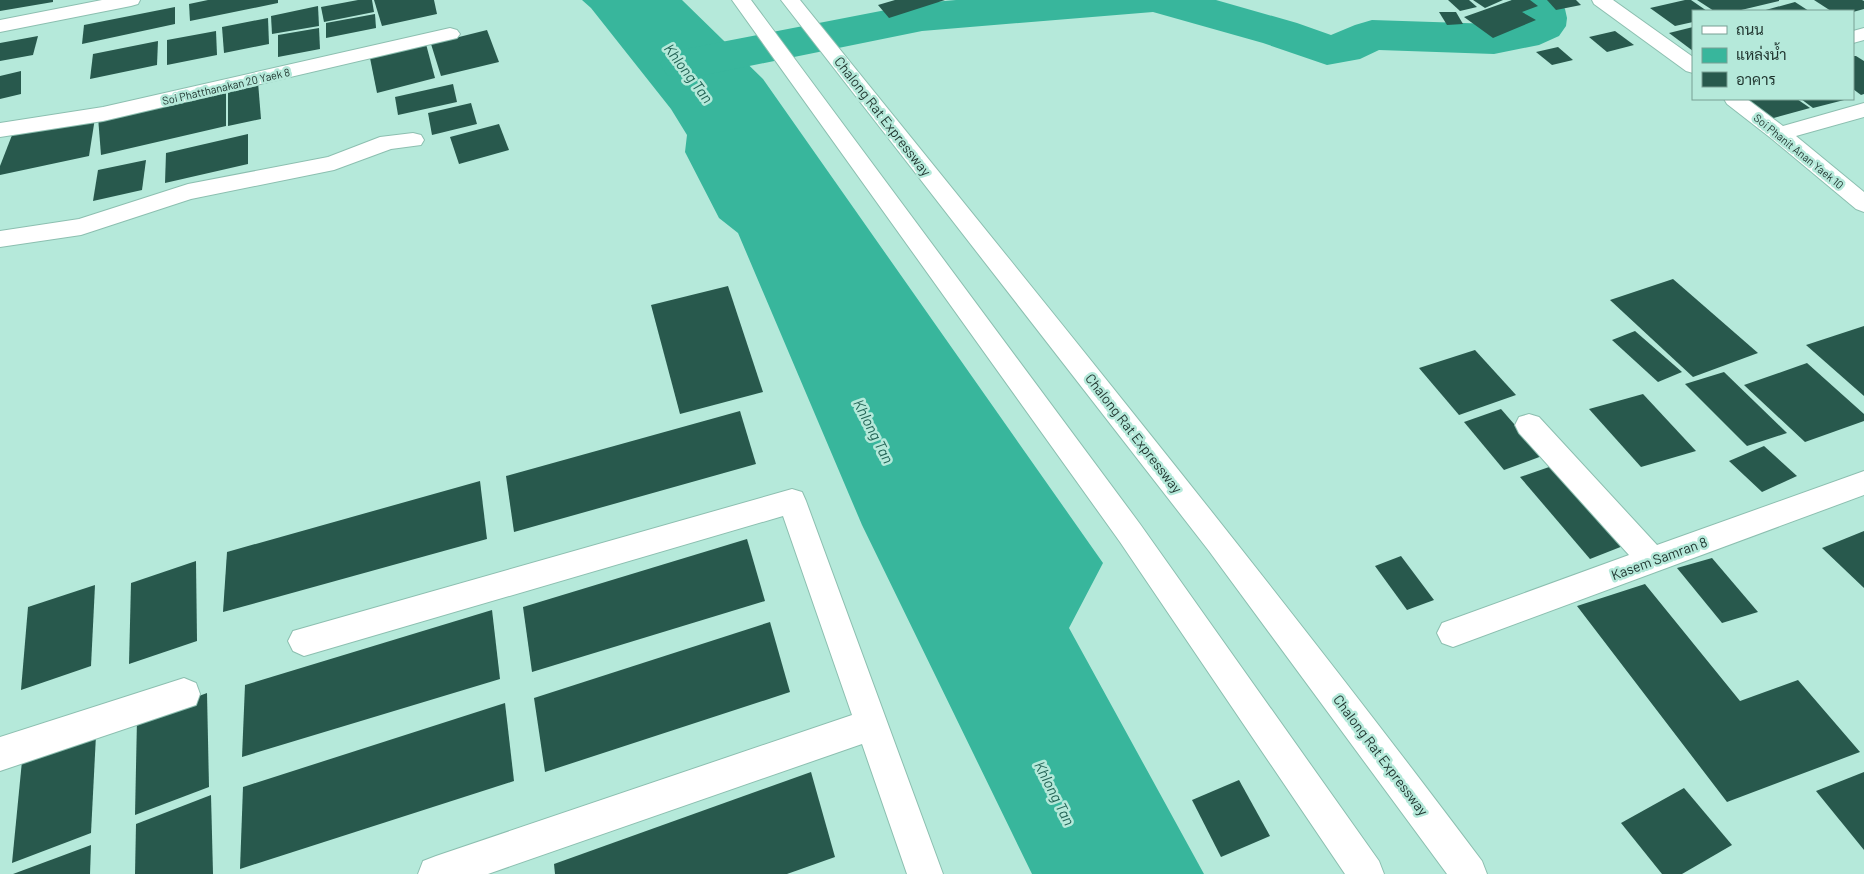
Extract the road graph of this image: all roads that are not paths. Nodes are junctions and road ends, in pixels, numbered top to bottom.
1 (131, 0) edge
2 (741, 0) edge
3 (790, 0) edge
4 (1601, 0) edge
5 (0, 26) edge
6 (450, 34) dead end
7 (1692, 66) edge
8 (1735, 100) edge
9 (1864, 110) edge
10 (0, 130) edge
11 (1780, 134) junction
12 (413, 140) dead end
13 (1864, 204) edge
14 (0, 239) edge
15 (1529, 425) dead end
16 (1864, 483) edge
17 (1652, 560) junction
18 (1453, 633) dead end
19 (304, 642) dead end
20 (184, 694) dead end
21 (872, 724) junction
22 (0, 754) edge
23 (436, 874) edge
24 (926, 874) edge
25 (1366, 874) edge
26 (1469, 874) edge

1 - 5 main road
2 - 25 main road
3 - 26 main road, Chalong Rat Expressway
4 - 7 main road
6 - 10 main road, Soi Phatthanakan 20 Yaek 8
8 - 11 main road, Soi Phanit Anan Yaek 10
9 - 11 main road
11 - 13 main road, Soi Phanit Anan Yaek 10
12 - 14 main road
15 - 17 main road
16 - 17 main road, Kasem Samran 8
17 - 18 main road, Kasem Samran 8
19 - 21 main road
20 - 22 main road
21 - 23 main road
21 - 24 main road

